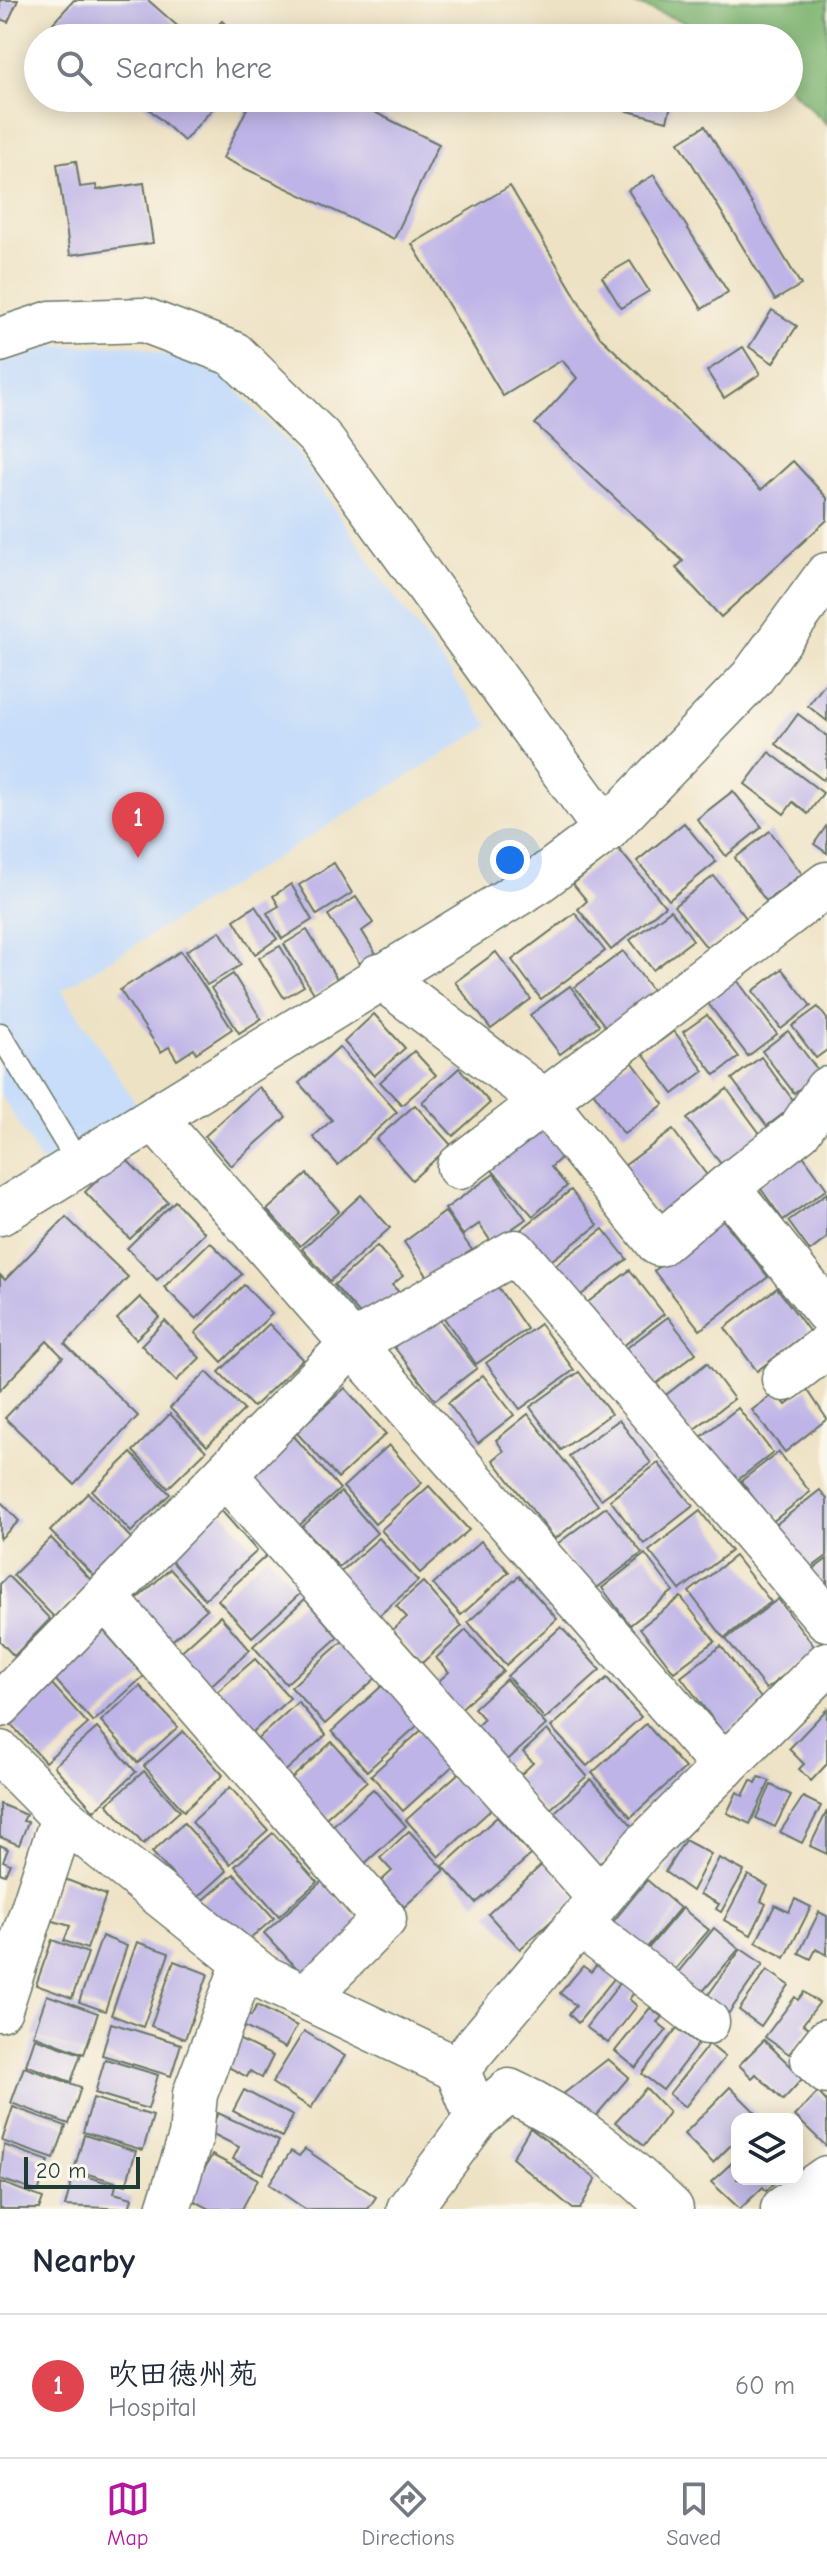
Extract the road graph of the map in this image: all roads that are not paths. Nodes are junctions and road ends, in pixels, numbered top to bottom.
1 (0, 340) edge
2 (827, 575) edge
3 (606, 830) junction
4 (827, 884) edge
5 (379, 976) junction
6 (0, 1034) edge
7 (827, 1089) edge
8 (544, 1101) junction
9 (155, 1119) junction
10 (813, 1125) edge
11 (79, 1164) junction
12 (459, 1167) dead end
13 (727, 1187) junction
14 (0, 1213) edge
15 (827, 1312) edge
16 (352, 1344) junction
17 (827, 1346) edge
18 (784, 1379) dead end
19 (226, 1476) junction
20 (106, 1598) junction
21 (827, 1619) edge
22 (827, 1664) edge
23 (0, 1705) edge
24 (0, 1753) edge
25 (724, 1767) junction
26 (63, 1817) junction
27 (590, 1911) junction
28 (244, 1963) junction
29 (306, 1997) junction
30 (0, 2009) edge
31 (707, 2022) dead end
32 (827, 2041) edge
33 (457, 2069) junction
34 (827, 2072) edge
35 (477, 2118) junction
36 (827, 2178) edge
37 (168, 2209) edge
38 (409, 2209) edge
39 (671, 2209) edge
40 (783, 2209) edge

1 - 3 street
2 - 3 street
3 - 5 street
4 - 8 street
5 - 8 street
5 - 9 street
6 - 11 lane
7 - 10 street
8 - 12 street
8 - 13 street
9 - 11 street
9 - 16 street
10 - 13 street
11 - 14 street
13 - 15 street
16 - 19 street
16 - 21 street
16 - 25 street
17 - 18 street
19 - 20 street
19 - 27 street
20 - 23 street
20 - 29 street
22 - 25 street
24 - 26 street
25 - 27 street
26 - 28 street
26 - 30 street
27 - 31 street
27 - 33 street
28 - 29 street
28 - 37 street
29 - 33 street
32 - 34 street
33 - 35 street
35 - 38 street
35 - 39 street
36 - 40 street

